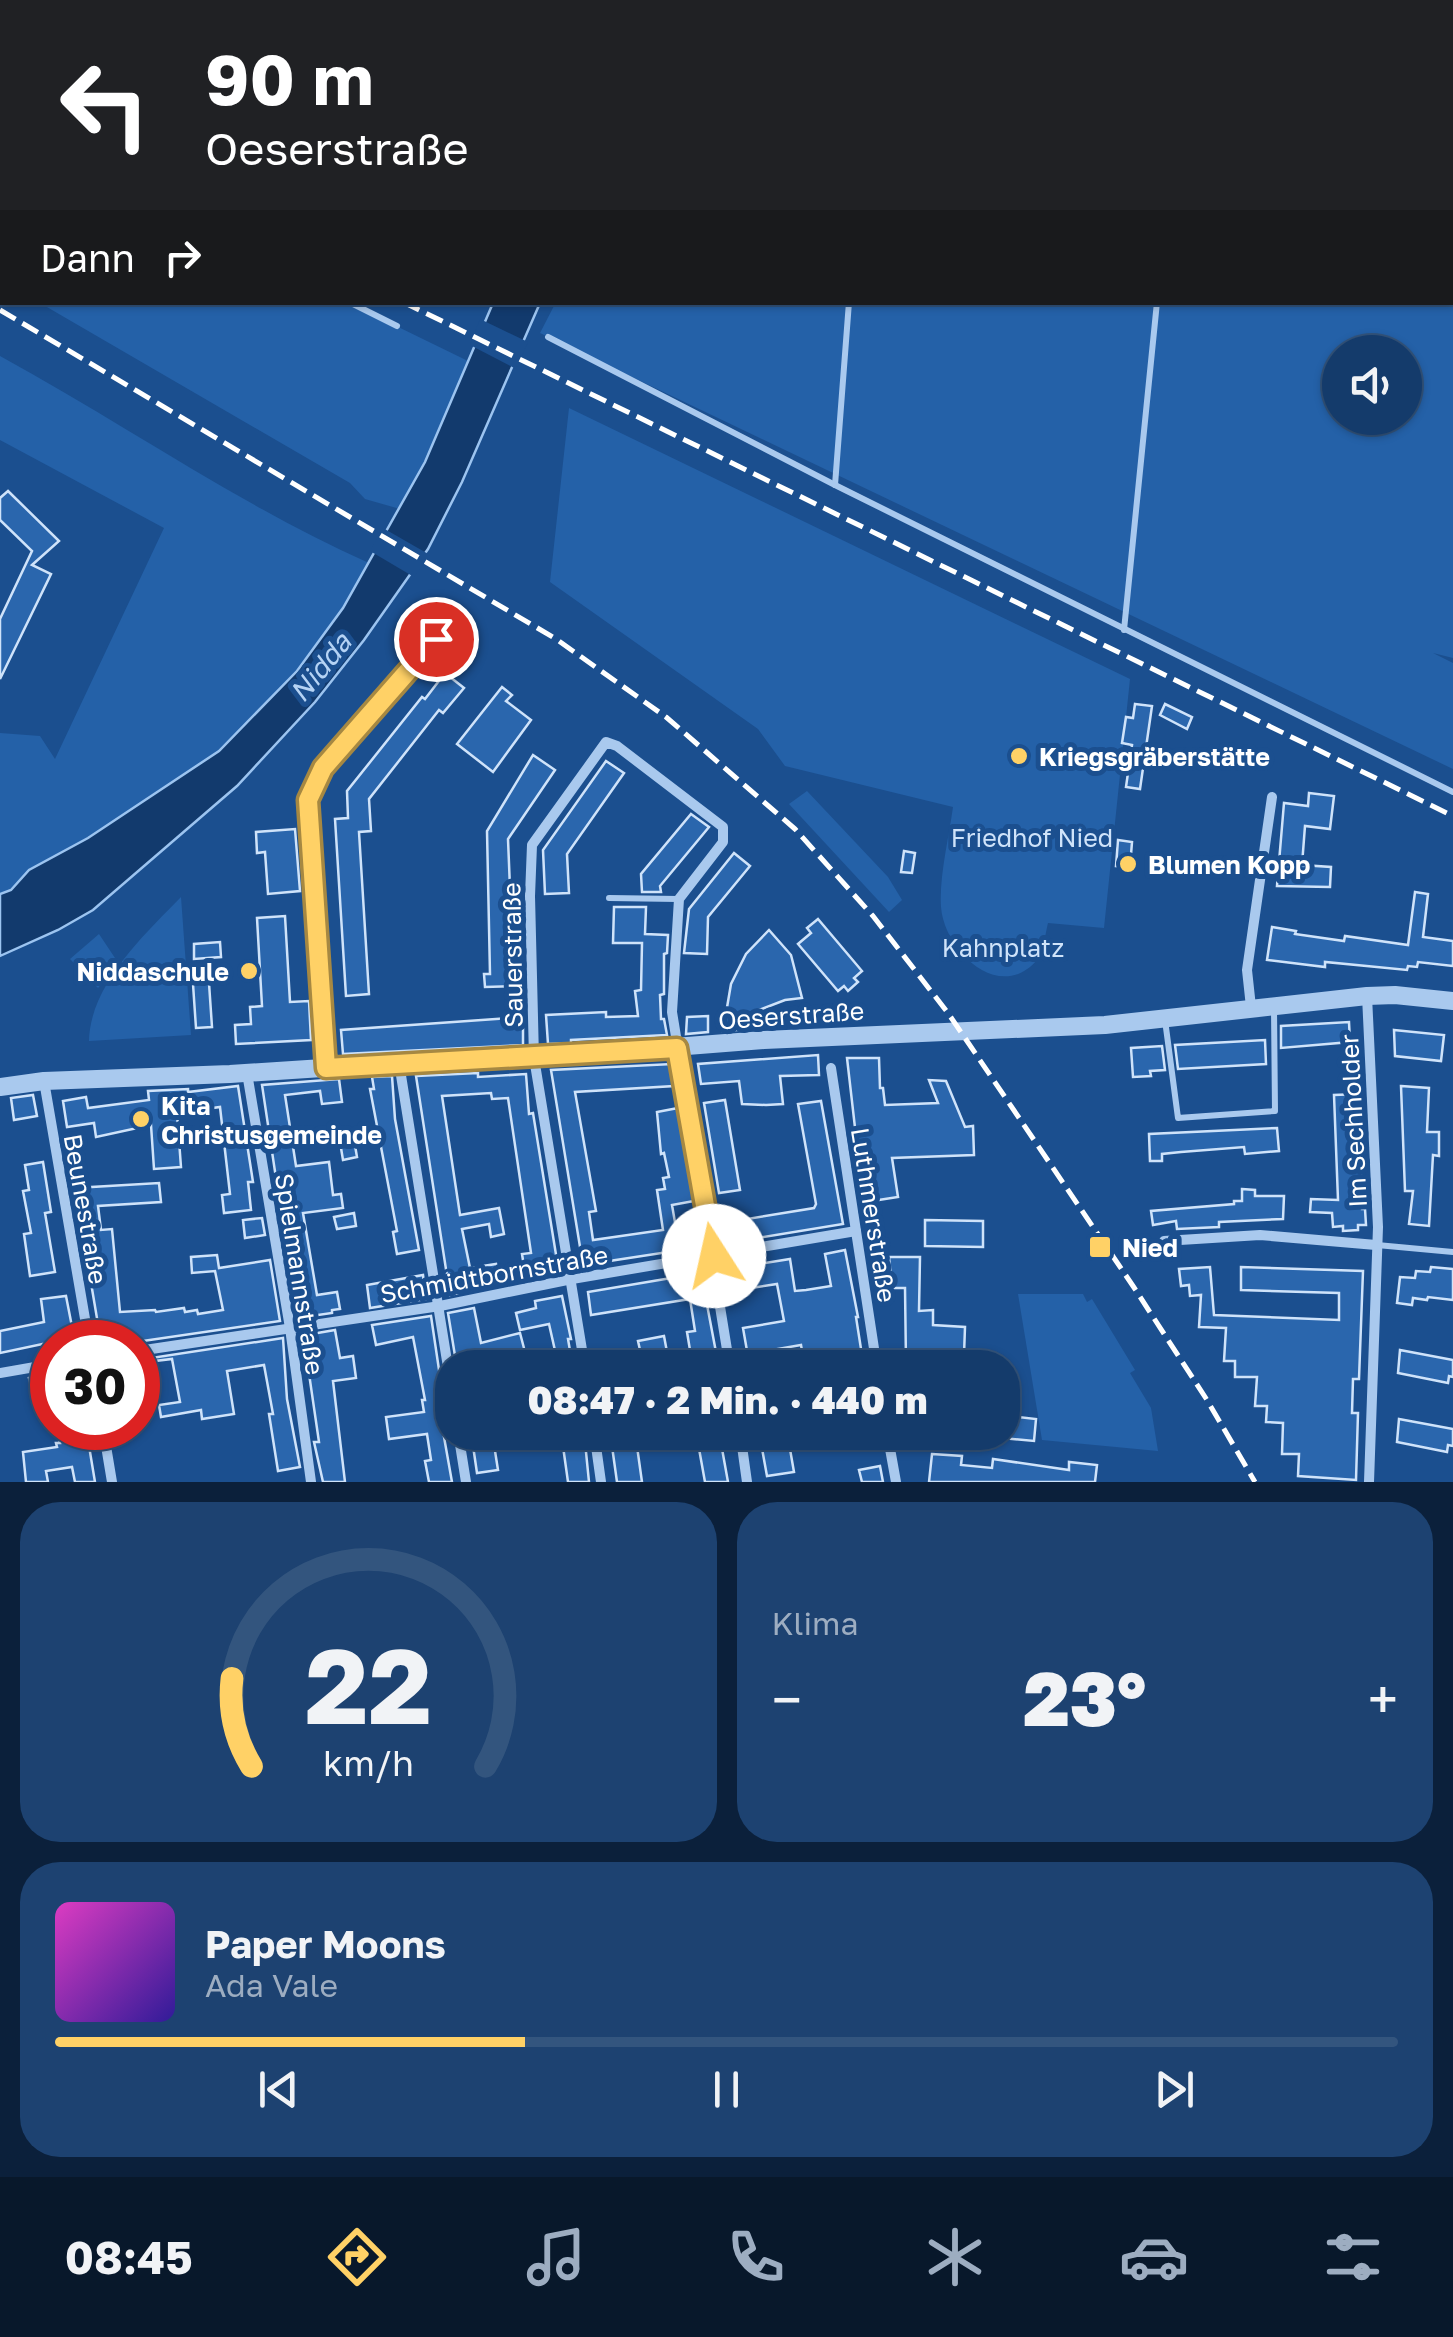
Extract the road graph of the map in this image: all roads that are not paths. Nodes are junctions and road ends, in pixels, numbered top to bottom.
1 (355, 305) edge
2 (849, 305) edge
3 (1157, 305) edge
4 (397, 326) dead end
5 (548, 337) dead end
6 (836, 484) junction
7 (1124, 630) junction
8 (436, 639) dead end
9 (1453, 792) edge
10 (1272, 797) dead end
11 (609, 898) dead end
12 (679, 899) junction
13 (1367, 996) junction
14 (1453, 1001) edge
15 (1274, 1006) junction
16 (1251, 1007) junction
17 (1166, 1018) junction
18 (677, 1048) junction
19 (534, 1058) junction
20 (400, 1062) junction
21 (326, 1068) junction
22 (831, 1068) dead end
23 (247, 1073) junction
24 (44, 1082) junction
25 (0, 1087) edge
26 (856, 1230) junction
27 (1164, 1241) dead end
28 (1376, 1245) junction
29 (1453, 1252) edge
30 (714, 1256) junction
31 (572, 1279) junction
32 (440, 1306) junction
33 (85, 1320) edge
34 (290, 1328) junction
35 (160, 1348) edge
36 (446, 1350) edge
37 (582, 1350) edge
38 (727, 1350) edge
39 (874, 1350) edge
40 (30, 1368) edge
41 (0, 1373) edge
42 (107, 1450) edge
43 (461, 1450) edge
44 (597, 1450) edge
45 (743, 1450) edge
46 (890, 1450) edge
47 (112, 1482) edge
48 (312, 1482) edge
49 (466, 1482) edge
50 (601, 1482) edge
51 (747, 1482) edge
52 (896, 1482) edge
53 (1369, 1482) edge

1 - 4 lane
2 - 6 lane
3 - 7 lane
5 - 6 lane
6 - 7 lane
7 - 9 lane
8 - 21 street
10 - 16 street
11 - 12 lane
12 - 18 street
12 - 19 street, Sauerstraße
13 - 14 street, Oeserstraße
13 - 15 street, Oeserstraße
13 - 28 street, Im Sechholder
15 - 16 street, Oeserstraße
15 - 17 lane
16 - 17 street, Oeserstraße
17 - 18 street, Oeserstraße
18 - 19 street, Oeserstraße
18 - 30 street
19 - 20 street, Oeserstraße
19 - 31 street, Sauerstraße
20 - 21 street, Oeserstraße
20 - 32 street
21 - 23 street, Oeserstraße
22 - 26 street, Luthmerstraße
23 - 24 street, Oeserstraße
23 - 34 street, Spielmannstraße
24 - 25 street, Oeserstraße
24 - 33 street, Beunestraße
26 - 30 street, Schmidtbornstraße
26 - 39 street, Luthmerstraße
27 - 28 street
28 - 29 lane
28 - 53 street, Im Sechholder
30 - 31 street, Schmidtbornstraße
30 - 38 street
31 - 32 street, Schmidtbornstraße
31 - 37 street, Sauerstraße
32 - 34 street, Schmidtbornstraße
32 - 36 street
34 - 35 street, Schmidtbornstraße
34 - 48 street, Spielmannstraße
40 - 41 street
42 - 47 street
43 - 49 street
44 - 50 street
45 - 51 street
46 - 52 street

